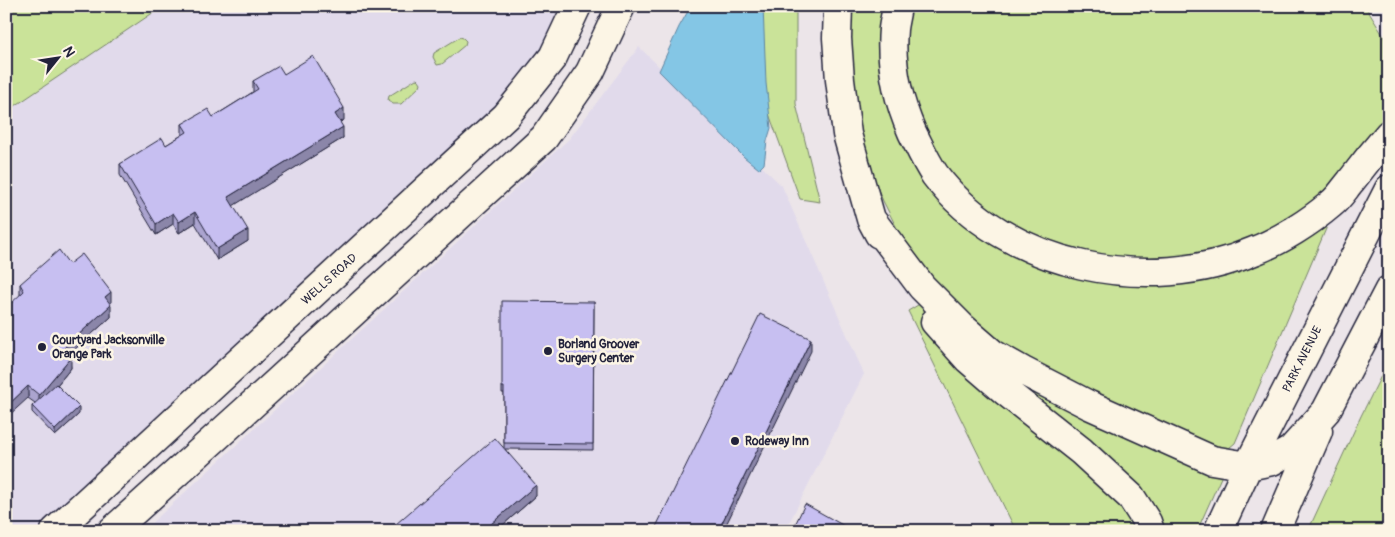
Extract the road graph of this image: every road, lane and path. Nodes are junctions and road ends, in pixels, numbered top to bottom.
1 (577, 6) edge
2 (621, 6) edge
3 (838, 6) edge
4 (897, 6) edge
5 (1389, 134) edge
6 (1389, 188) edge
7 (871, 219) junction
8 (1389, 290) edge
9 (1326, 411) junction
10 (1248, 466) junction
11 (55, 531) edge
12 (112, 531) edge
13 (1150, 531) edge
14 (1218, 531) edge
15 (1274, 531) edge

1 - 11 main road, WELLS ROAD
2 - 12 main road
3 - 7 main road
4 - 5 main road
6 - 10 main road, PARK AVENUE
7 - 10 main road
7 - 13 main road
8 - 9 main road
9 - 10 main road
9 - 15 main road
10 - 14 main road, PARK AVENUE

